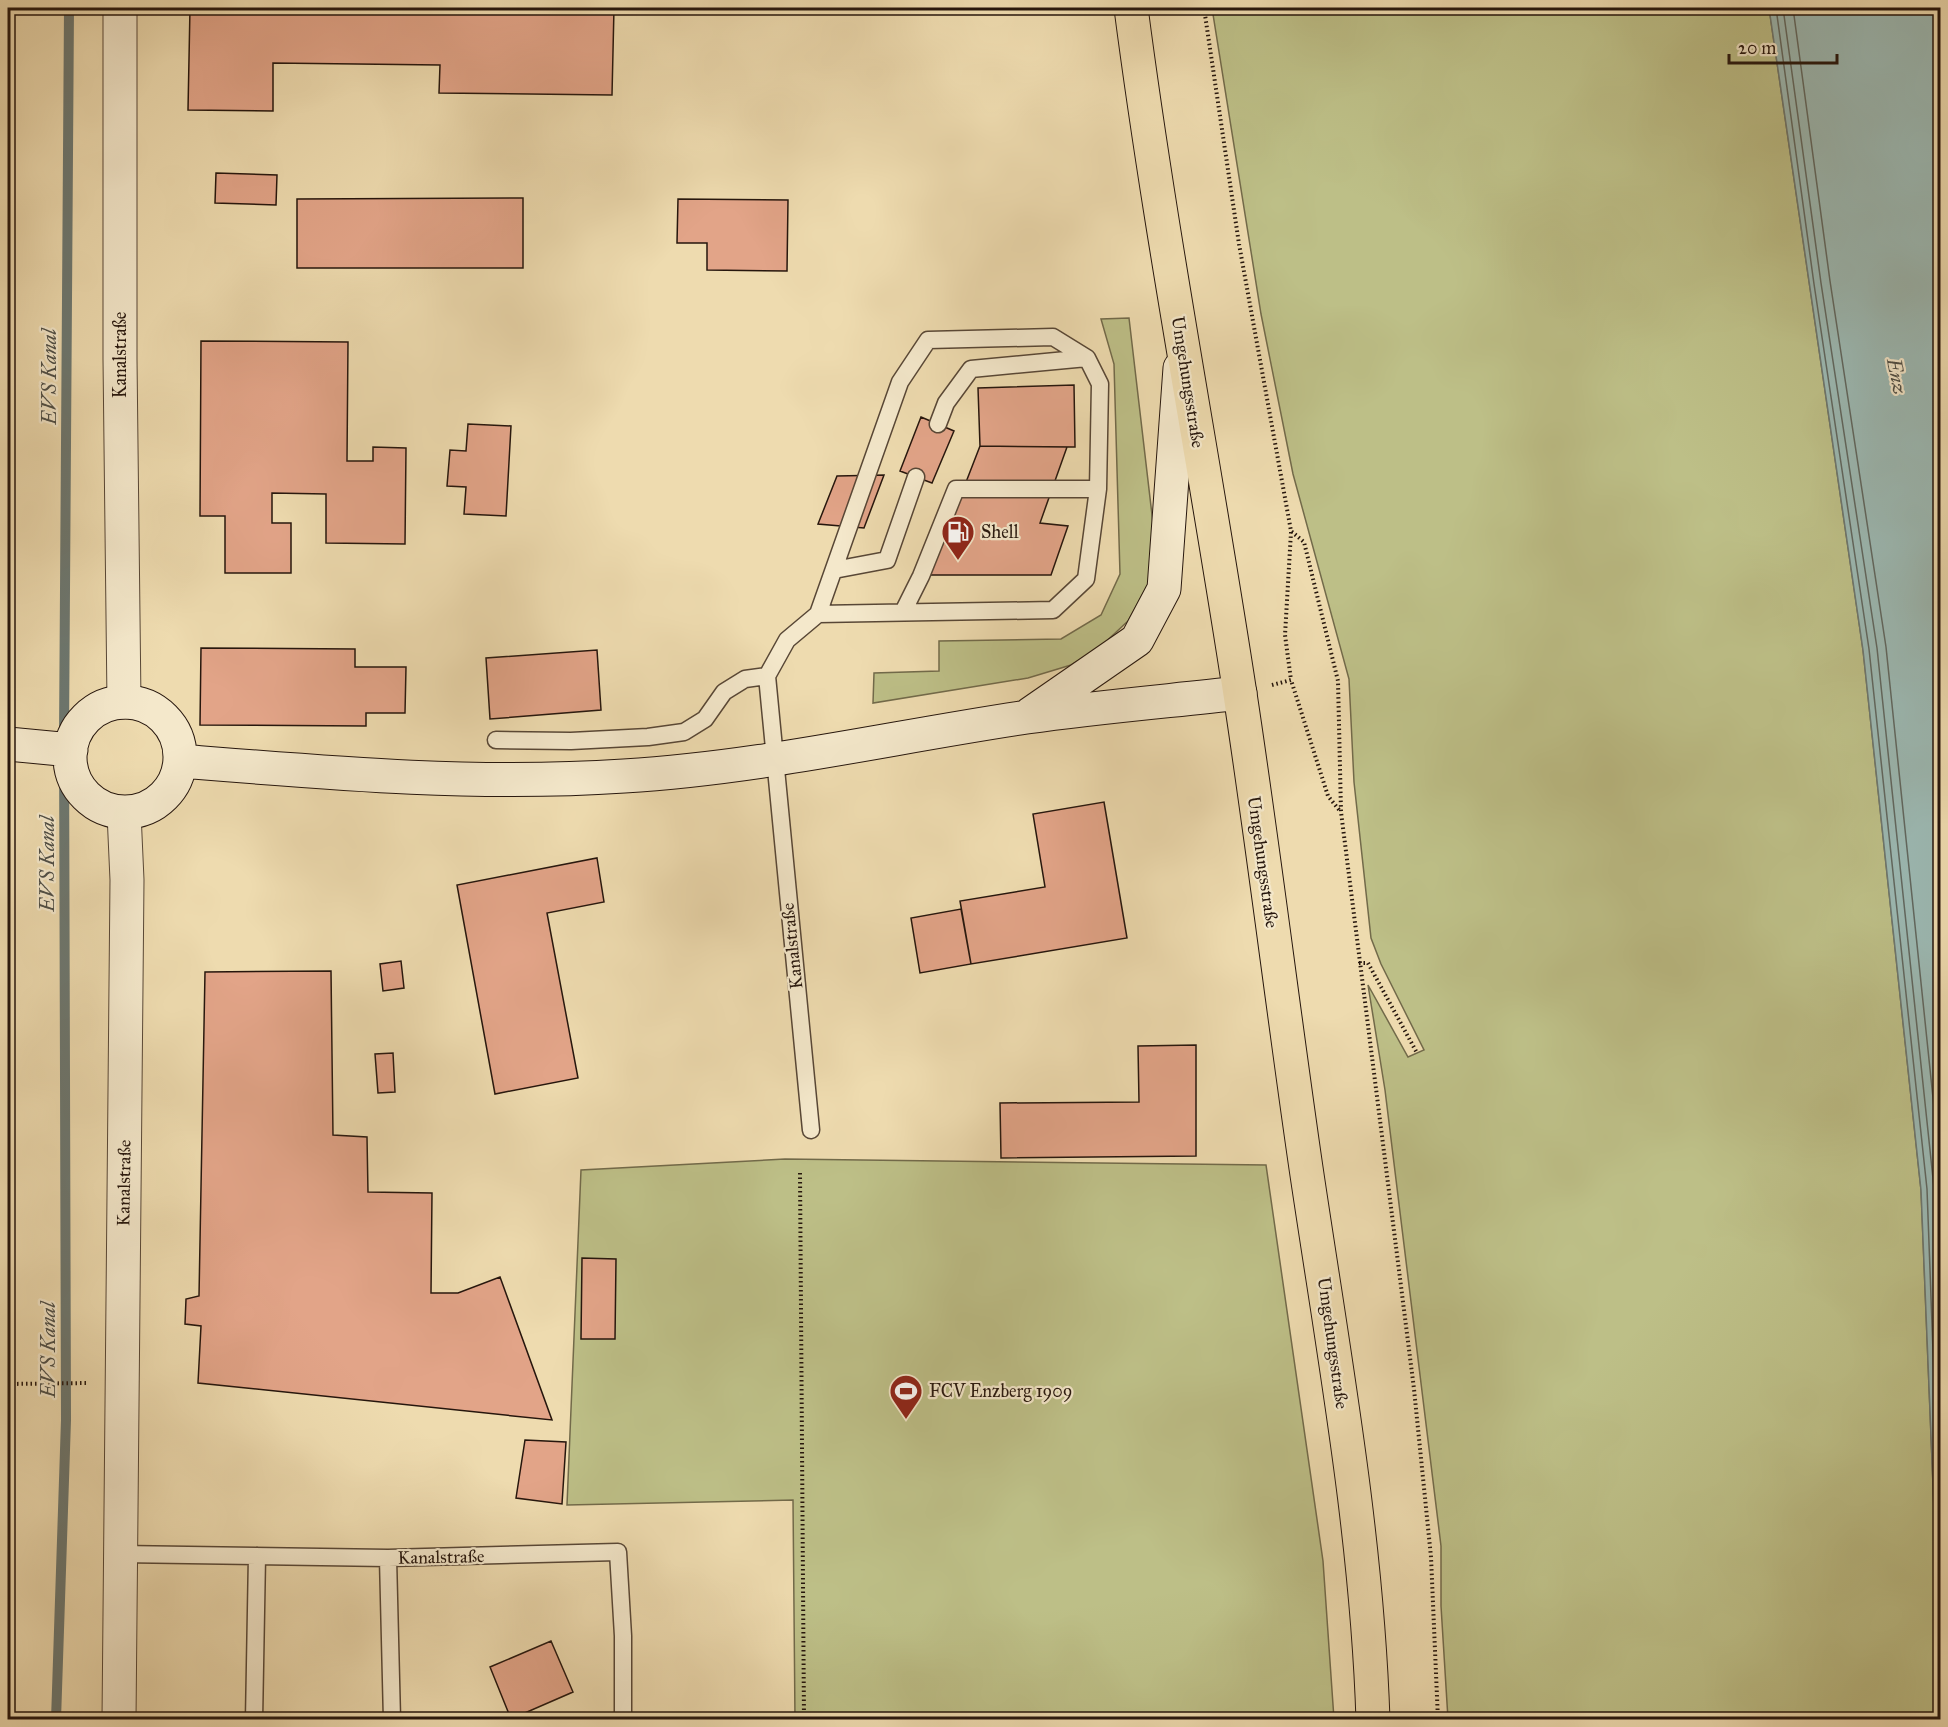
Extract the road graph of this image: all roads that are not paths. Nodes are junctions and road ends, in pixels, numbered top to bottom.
1 (120, 8) edge
2 (1131, 8) edge
3 (1182, 348) junction
4 (1087, 358) junction
5 (938, 424) dead end
6 (916, 477) dead end
7 (1098, 489) junction
8 (834, 570) junction
9 (903, 612) junction
10 (818, 614) junction
11 (767, 676) junction
12 (1240, 693) junction
13 (124, 702) junction
14 (1026, 717) junction
15 (496, 740) dead end
16 (8, 744) edge
17 (71, 750) junction
18 (180, 761) junction
19 (776, 761) junction
20 (124, 813) junction
21 (812, 1130) dead end
22 (120, 1554) junction
23 (257, 1556) junction
24 (388, 1558) junction
25 (119, 1719) edge
26 (254, 1719) edge
27 (392, 1719) edge
28 (623, 1719) edge
29 (1373, 1719) edge

1 - 13 main road, Kanalstraße
2 - 3 main road, Umgehungsstraße
3 - 12 main road, Umgehungsstraße
3 - 14 main road
4 - 5 lane
4 - 7 lane
4 - 8 lane
6 - 8 lane
7 - 9 lane
7 - 9 lane
8 - 10 lane
9 - 10 lane
10 - 11 lane
11 - 15 lane
11 - 19 lane, Kanalstraße
12 - 14 main road
12 - 29 main road, Umgehungsstraße
13 - 17 main road
13 - 18 main road
14 - 19 main road
16 - 17 main road
17 - 20 main road
18 - 19 main road
18 - 20 main road
19 - 21 lane, Kanalstraße
20 - 22 main road, Kanalstraße
22 - 23 lane, Kanalstraße
22 - 25 main road, Kanalstraße
23 - 24 lane, Kanalstraße
23 - 26 lane
24 - 27 lane
24 - 28 lane, Kanalstraße

